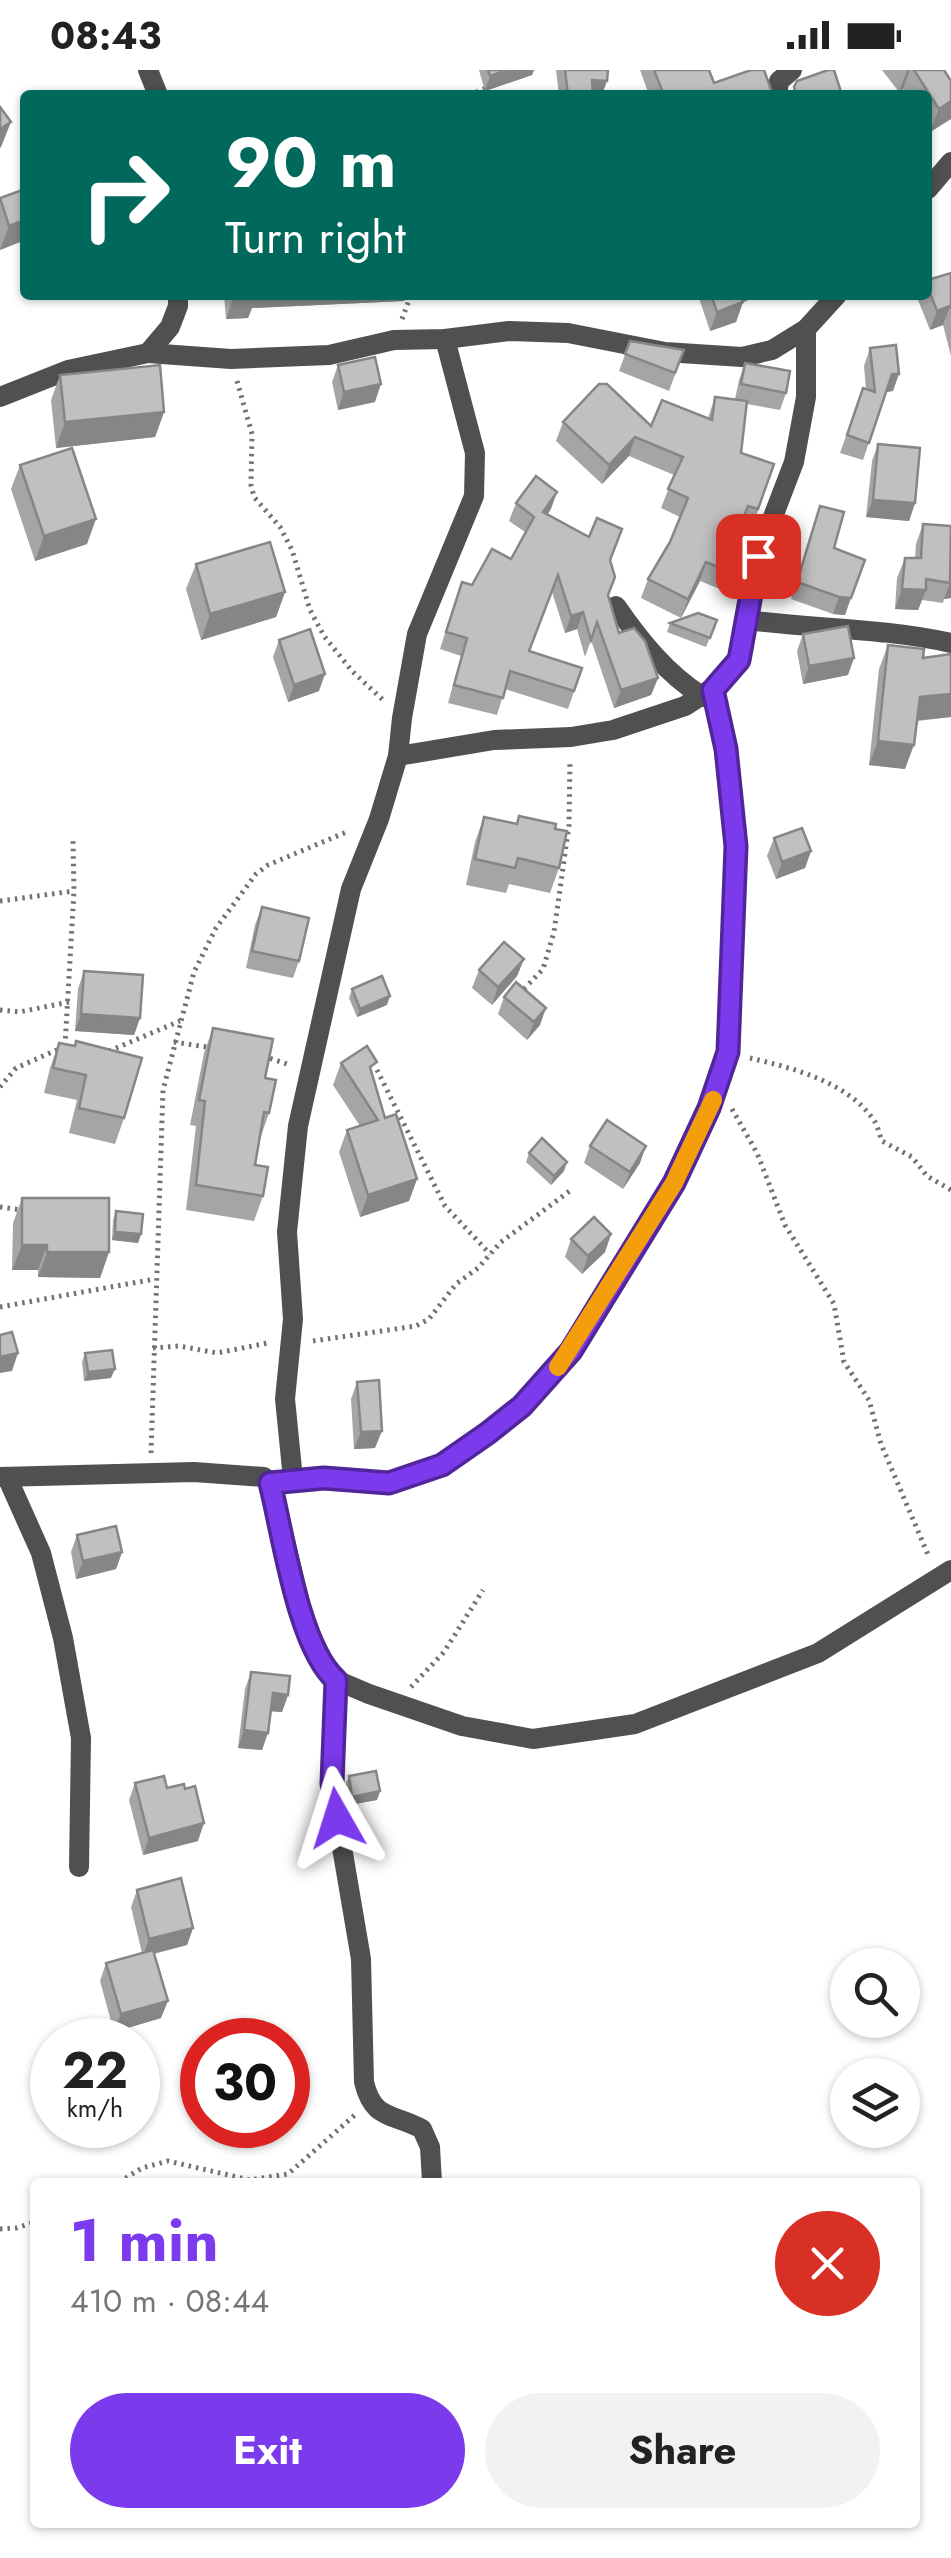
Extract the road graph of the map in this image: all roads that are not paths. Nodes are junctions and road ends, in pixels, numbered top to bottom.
1 (792, 70) edge
2 (777, 90) edge
3 (951, 162) edge
4 (932, 185) edge
5 (177, 300) edge
6 (820, 303) edge
7 (806, 330) junction
8 (446, 339) junction
9 (148, 353) junction
10 (0, 398) edge
11 (616, 606) edge
12 (747, 620) junction
13 (951, 643) edge
14 (708, 694) junction
15 (398, 756) junction
16 (3, 1477) edge
17 (292, 1479) junction
18 (270, 1483) junction
19 (945, 1574) edge
20 (336, 1680) junction
21 (79, 1867) dead end
22 (432, 2178) edge

1 - 2 street
3 - 4 street
5 - 9 street
6 - 7 street
7 - 8 street
7 - 12 street
8 - 9 street
8 - 15 street
9 - 10 street
11 - 14 street
12 - 13 street
12 - 14 street
14 - 15 street
14 - 17 street
15 - 17 street
16 - 18 street
16 - 21 street
17 - 18 street
18 - 20 street
19 - 20 street
20 - 22 street

